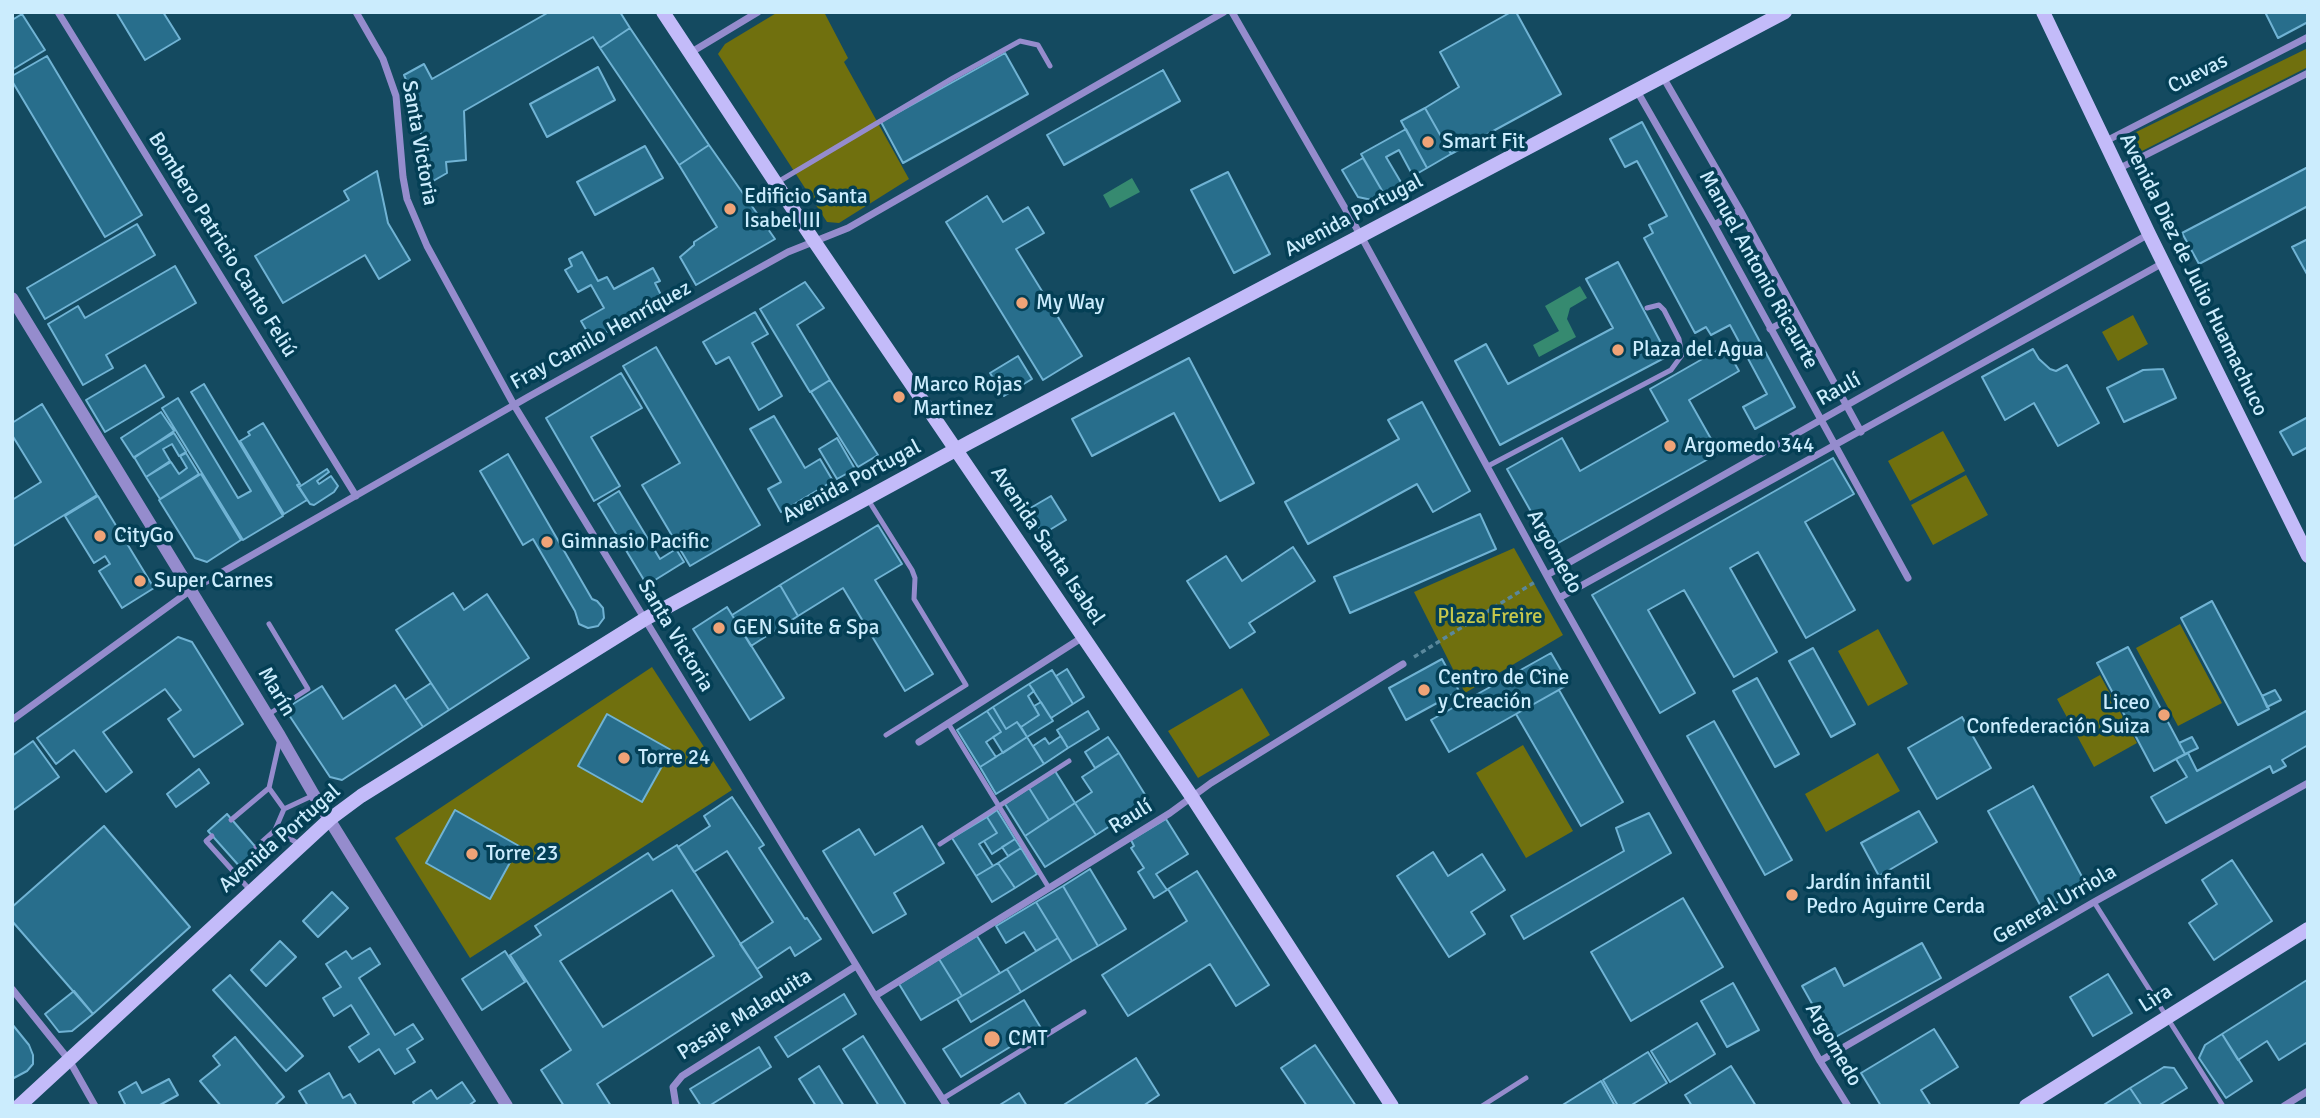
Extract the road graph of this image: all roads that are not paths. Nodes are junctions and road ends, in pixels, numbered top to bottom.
1 (58, 12) edge
2 (356, 12) edge
3 (663, 12) edge
4 (758, 12) edge
5 (1224, 12) edge
6 (1232, 12) edge
7 (1785, 12) edge
8 (2043, 12) edge
9 (2308, 37) edge
10 (689, 53) junction
11 (1050, 66) dead end
12 (2308, 73) edge
13 (1663, 77) junction
14 (1637, 91) junction
15 (2104, 142) junction
16 (2118, 169) junction
17 (776, 183) junction
18 (1740, 210) junction
19 (1714, 225) junction
20 (2149, 234) junction
21 (1361, 236) junction
22 (814, 241) junction
23 (2163, 263) junction
24 (12, 298) edge
25 (1647, 309) dead end
26 (1797, 315) junction
27 (1770, 329) junction
28 (514, 405) junction
29 (1847, 406) junction
30 (1820, 420) junction
31 (1861, 432) junction
32 (1835, 447) junction
33 (956, 450) junction
34 (1488, 466) junction
35 (356, 496) junction
36 (867, 498) junction
37 (2302, 529) edge
38 (2308, 556) edge
39 (1547, 575) junction
40 (1908, 578) dead end
41 (191, 590) junction
42 (1559, 598) junction
43 (645, 619) junction
44 (270, 624) dead end
45 (1083, 637) junction
46 (1403, 664) road end
47 (268, 715) junction
48 (12, 720) edge
49 (948, 723) junction
50 (886, 735) dead end
51 (280, 736) junction
52 (919, 742) dead end
53 (1069, 761) dead end
54 (2308, 783) edge
55 (269, 788) junction
56 (314, 795) junction
57 (1192, 797) junction
58 (999, 806) junction
59 (284, 809) junction
60 (231, 820) dead end
61 (330, 820) junction
62 (275, 830) junction
63 (212, 836) dead end
64 (940, 844) dead end
65 (302, 846) junction
66 (256, 847) dead end
67 (237, 863) dead end
68 (231, 869) junction
69 (1049, 888) junction
70 (251, 892) junction
71 (2094, 902) junction
72 (2308, 929) edge
73 (856, 966) junction
74 (12, 989) edge
75 (875, 996) junction
76 (1084, 1012) dead end
77 (2167, 1017) junction
78 (68, 1060) junction
79 (1820, 1060) junction
80 (1526, 1078) dead end
81 (2308, 1091) edge
82 (944, 1103) edge
83 (19, 1106) edge
84 (95, 1106) edge
85 (507, 1106) edge
86 (676, 1106) edge
87 (1392, 1106) edge
88 (1482, 1106) edge
89 (1848, 1106) edge
90 (2026, 1106) edge
91 (2223, 1106) edge
92 (2284, 1106) edge

1 - 35 street, Bombero Patricio Canto Feliú
2 - 28 street, Santa Victoria
3 - 10 main road, Avenida Santa Isabel
4 - 10 street
5 - 22 street, Fray Camilo Henríquez
6 - 21 street, Argomedo
7 - 13 main road, Avenida Portugal
8 - 15 main road, Avenida Diez de Julio Huamachuco
9 - 15 street, Cuevas
10 - 17 main road, Avenida Santa Isabel
11 - 17 lane
12 - 16 street
13 - 14 main road, Avenida Portugal
13 - 18 street, Manuel Antonio Ricaurte
14 - 19 street, Manuel Antonio Ricaurte
14 - 21 main road, Avenida Portugal
15 - 16 main road, Avenida Diez de Julio Huamachuco
16 - 20 main road, Avenida Diez de Julio Huamachuco
17 - 22 main road, Avenida Santa Isabel
18 - 19 street
18 - 26 street, Manuel Antonio Ricaurte
19 - 27 street, Manuel Antonio Ricaurte
20 - 23 main road, Avenida Diez de Julio Huamachuco
20 - 29 street, Raulí
21 - 33 main road, Avenida Portugal
21 - 34 street, Argomedo
22 - 28 street, Fray Camilo Henríquez
22 - 33 main road, Avenida Santa Isabel
23 - 31 street
23 - 37 main road, Avenida Diez de Julio Huamachuco
24 - 41 street, Marín
25 - 34 lane
26 - 27 street
26 - 29 street, Manuel Antonio Ricaurte
27 - 30 street, Manuel Antonio Ricaurte
28 - 35 street, Fray Camilo Henríquez
28 - 43 street, Santa Victoria
29 - 30 street, Raulí
29 - 31 street, Manuel Antonio Ricaurte
30 - 32 street, Manuel Antonio Ricaurte
30 - 39 street, Raulí
31 - 32 street
32 - 40 street, Manuel Antonio Ricaurte
32 - 42 street
33 - 36 main road, Avenida Portugal
33 - 45 main road, Avenida Santa Isabel
34 - 39 street, Argomedo
35 - 41 street, Fray Camilo Henríquez
36 - 43 main road, Avenida Portugal
36 - 50 lane
37 - 38 main road, Avenida Diez de Julio Huamachuco
39 - 42 street, Argomedo
41 - 47 street, Marín
41 - 48 street, Fray Camilo Henríquez
42 - 79 street, Argomedo
43 - 61 main road, Avenida Portugal
43 - 73 street, Santa Victoria
44 - 47 lane
45 - 49 street
45 - 57 main road, Avenida Santa Isabel
46 - 57 street, Raulí
47 - 51 street, Marín
49 - 52 street
49 - 58 lane
51 - 55 lane
51 - 56 street, Marín
53 - 58 lane
54 - 71 street, General Urriola
55 - 59 lane
55 - 60 lane
56 - 59 lane
56 - 61 street, Marín
57 - 69 street, Raulí
57 - 87 main road, Avenida Santa Isabel
58 - 64 lane
58 - 69 lane
59 - 62 lane
61 - 65 main road, Avenida Portugal
61 - 85 street, Marín
62 - 65 lane
62 - 66 lane
63 - 68 lane
65 - 70 main road, Avenida Portugal
67 - 68 lane
68 - 70 lane
69 - 75 street, Raulí
70 - 78 main road, Avenida Portugal
71 - 77 lane
71 - 79 street, General Urriola
72 - 77 main road, Lira
73 - 75 street, Santa Victoria
73 - 86 street, Pasaje Malaquita
74 - 78 street
75 - 82 street, Santa Victoria
76 - 82 lane
77 - 90 main road, Lira
77 - 91 lane
78 - 83 main road, Avenida Portugal
78 - 84 street
79 - 89 street, Argomedo
80 - 88 lane
81 - 92 street

